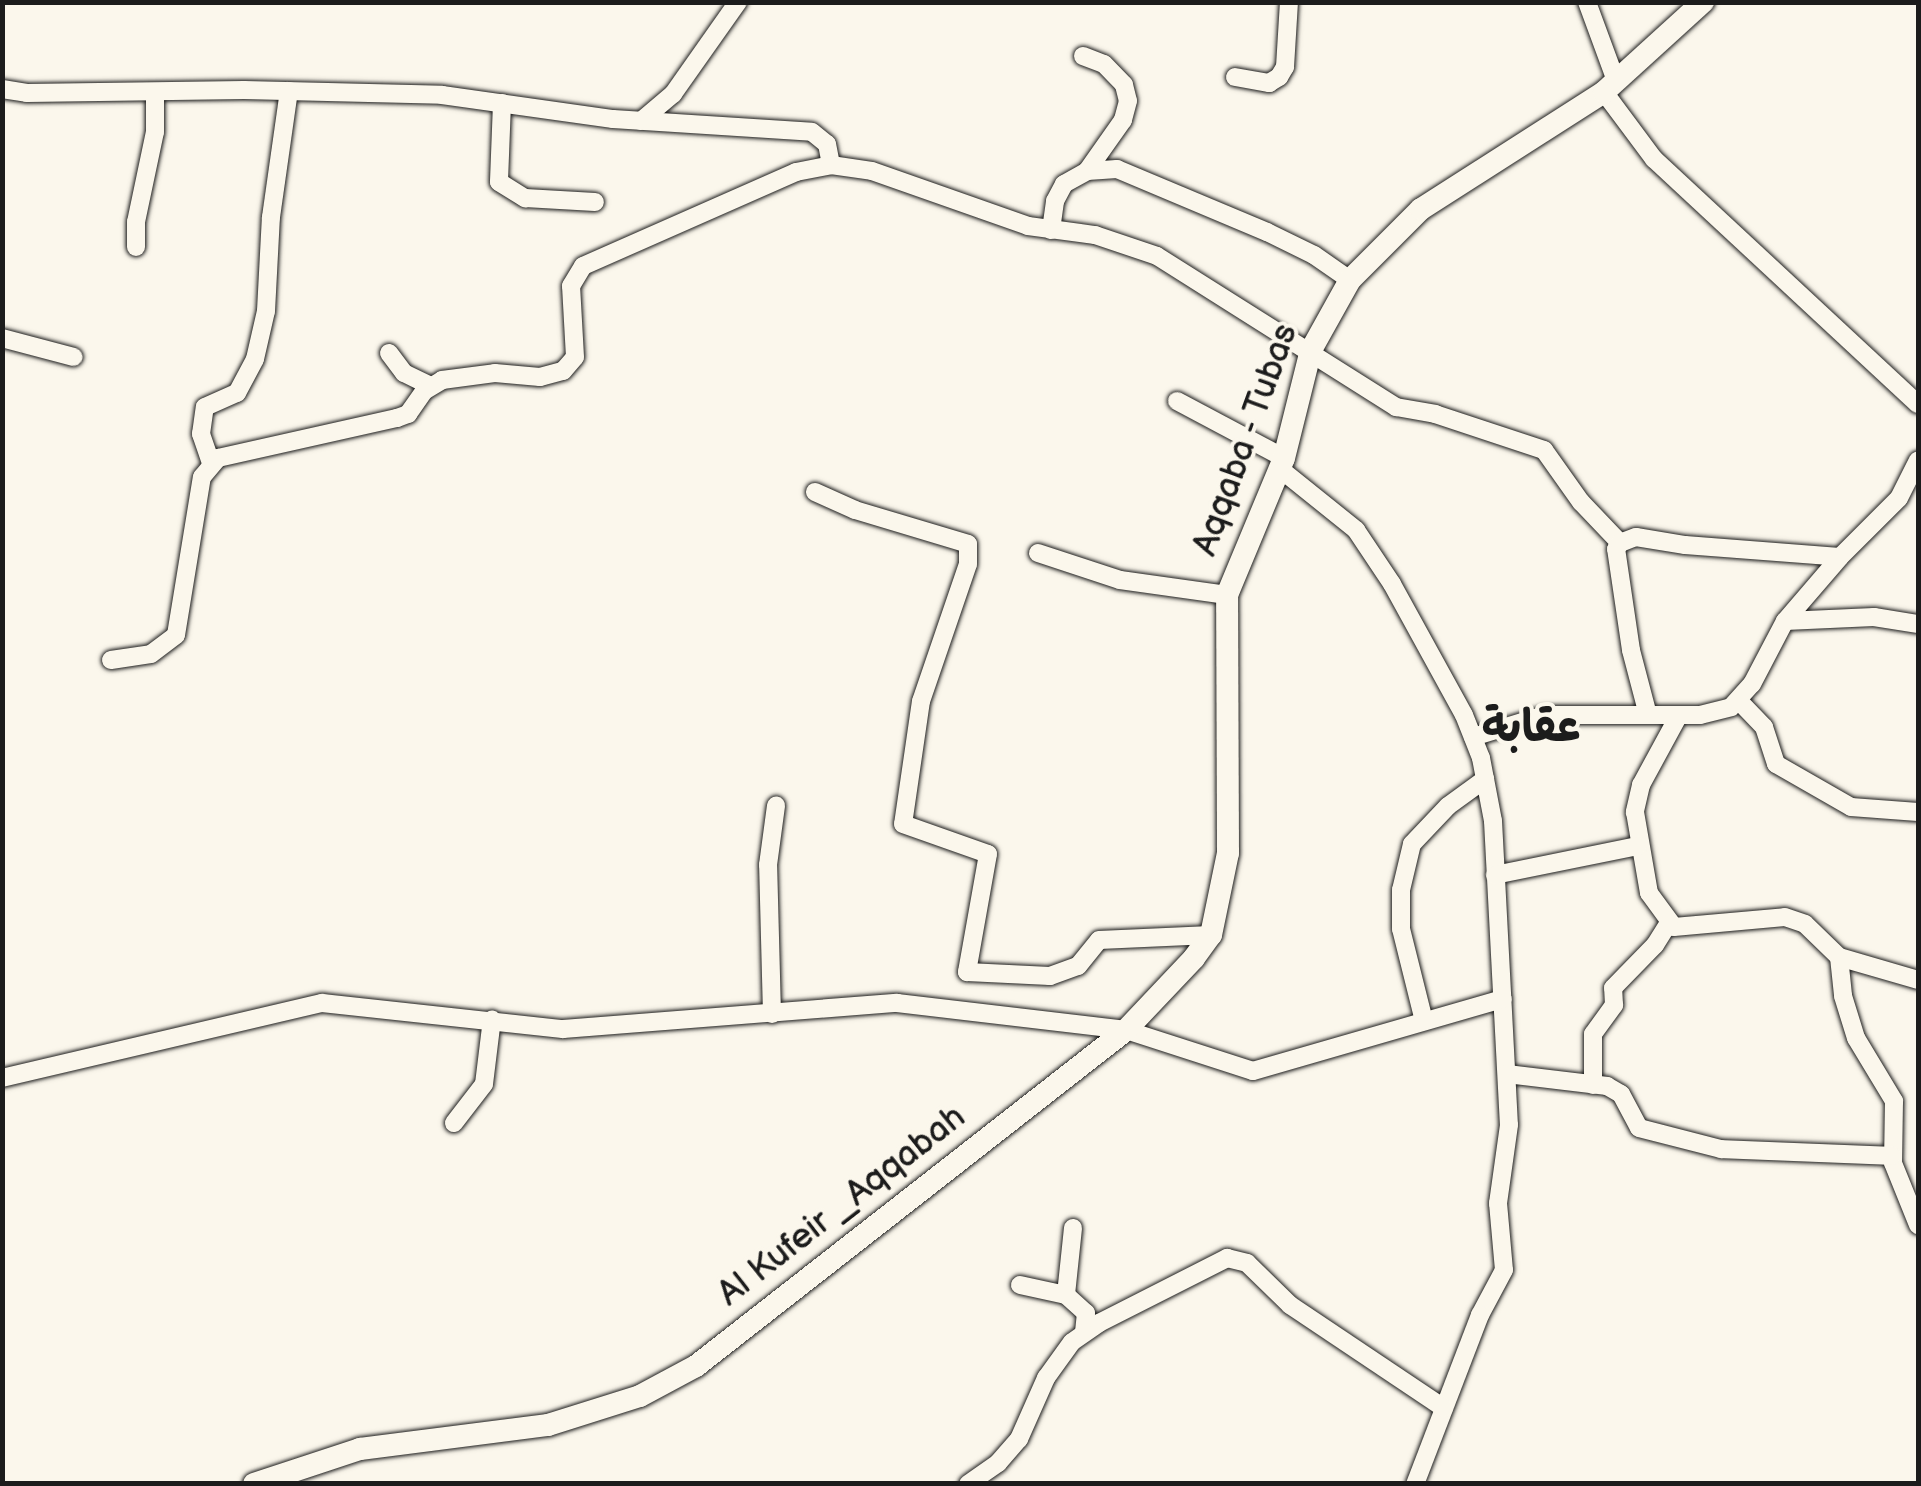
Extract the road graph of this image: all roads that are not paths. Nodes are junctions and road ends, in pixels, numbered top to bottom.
1 (738, 2) edge
2 (1289, 2) edge
3 (1588, 2) edge
4 (1703, 2) edge
5 (1083, 56) dead end
6 (1235, 77) dead end
7 (1610, 86) junction
8 (2, 88) edge
9 (289, 91) junction
10 (155, 92) junction
11 (502, 103) junction
12 (641, 121) junction
13 (831, 165) junction
14 (1088, 171) junction
15 (595, 202) dead end
16 (1051, 230) junction
17 (136, 247) dead end
18 (1350, 280) junction
19 (2, 338) edge
20 (1311, 350) junction
21 (389, 353) dead end
22 (74, 357) dead end
23 (432, 386) junction
24 (1177, 401) dead end
25 (1918, 404) edge
26 (1918, 460) edge
27 (211, 463) junction
28 (1282, 463) junction
29 (815, 492) dead end
30 (1620, 543) junction
31 (1038, 553) dead end
32 (1840, 558) junction
33 (1227, 595) junction
34 (1785, 621) junction
35 (1918, 624) edge
36 (110, 660) dead end
37 (1739, 701) junction
38 (1648, 715) junction
39 (1678, 715) junction
40 (1226, 721) joint
41 (1473, 738) junction
42 (1484, 779) junction
43 (776, 806) dead end
44 (1918, 812) edge
45 (1638, 846) junction
46 (1495, 876) junction
47 (1669, 923) junction
48 (1211, 934) junction
49 (1839, 958) junction
50 (1918, 980) edge
51 (1503, 999) junction
52 (772, 1014) junction
53 (492, 1019) junction
54 (1424, 1022) junction
55 (1126, 1030) junction
56 (1507, 1074) junction
57 (2, 1078) edge
58 (1593, 1084) junction
59 (454, 1123) dead end
60 (1892, 1156) junction
61 (1918, 1225) edge
62 (1072, 1228) dead end
63 (1020, 1285) dead end
64 (1066, 1296) junction
65 (1084, 1332) junction
66 (1444, 1408) junction
67 (260, 1482) edge
68 (968, 1484) edge
69 (1415, 1484) edge

1 - 12 street
2 - 6 street
3 - 7 street
4 - 7 main road, Aqqaba - Tubas
5 - 14 street
7 - 18 main road, Aqqaba - Tubas
7 - 25 street
8 - 10 street
9 - 10 street
9 - 11 street
9 - 27 street
10 - 17 street
11 - 12 street
11 - 15 street
12 - 13 street
13 - 16 street
13 - 23 street
14 - 16 street
14 - 18 street
16 - 20 street
18 - 20 main road, Aqqaba - Tubas
19 - 22 street
20 - 28 main road, Aqqaba - Tubas
20 - 30 street
21 - 23 street
23 - 27 street
24 - 28 street
26 - 32 street
27 - 36 street
28 - 33 main road, Aqqaba - Tubas
28 - 41 street
29 - 48 street
30 - 32 street
30 - 38 street
31 - 33 street
32 - 34 street
33 - 40 main road, Aqqaba - Tubas
34 - 35 street
34 - 37 street
37 - 39 street
37 - 44 street
38 - 39 street
38 - 41 street
39 - 45 street
40 - 48 main road, Al Kufeir _Aqqabah
41 - 42 street
42 - 46 street
42 - 54 street
43 - 52 street
45 - 46 street
45 - 47 street
46 - 51 street
47 - 49 street
47 - 58 street
48 - 55 main road, Al Kufeir _Aqqabah
49 - 50 street
49 - 60 street
51 - 54 street
51 - 56 street
52 - 53 street
52 - 55 street
53 - 57 street
53 - 59 street
54 - 55 street
55 - 67 main road, Al Kufeir _Aqqabah
56 - 58 street
56 - 66 street
58 - 60 street
60 - 61 street
62 - 64 street
63 - 64 street
64 - 65 street
65 - 66 street
65 - 68 street
66 - 69 street

